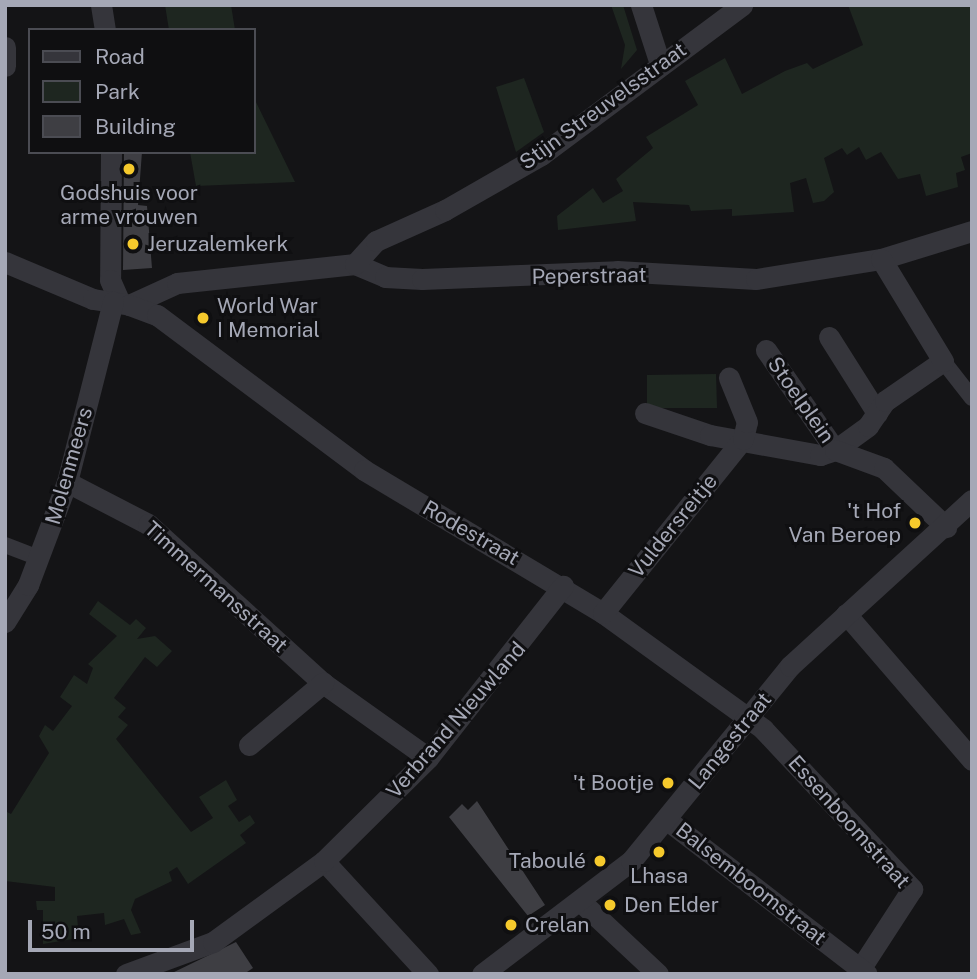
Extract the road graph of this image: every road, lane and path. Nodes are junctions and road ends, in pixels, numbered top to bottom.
1 (101, 5) edge
2 (641, 5) edge
3 (742, 5) edge
4 (105, 28) edge
5 (5, 47) edge
6 (660, 64) junction
7 (5, 66) edge
8 (111, 154) edge
9 (972, 231) edge
10 (881, 259) junction
11 (5, 262) edge
12 (355, 264) junction
13 (120, 303) junction
14 (829, 337) dead end
15 (766, 350) dead end
16 (943, 361) junction
17 (729, 378) dead end
18 (972, 398) edge
19 (645, 413) dead end
20 (877, 413) junction
21 (743, 439) junction
22 (835, 450) junction
23 (66, 482) junction
24 (972, 500) edge
25 (946, 527) junction
26 (5, 545) edge
27 (39, 558) junction
28 (563, 586) junction
29 (603, 613) junction
30 (846, 614) junction
31 (5, 622) edge
32 (323, 683) junction
33 (748, 720) junction
34 (249, 745) dead end
35 (428, 758) junction
36 (972, 760) edge
37 (667, 820) junction
38 (324, 861) junction
39 (580, 901) junction
40 (497, 970) edge
41 (864, 971) edge
42 (126, 974) edge
43 (428, 974) edge
44 (658, 974) edge

1 - 4 street
2 - 6 street
3 - 6 street, Stijn Streuvelsstraat
5 - 7 street
6 - 12 street, Stijn Streuvelsstraat
8 - 13 street
9 - 10 street, Peperstraat
10 - 12 street, Peperstraat
10 - 16 street
11 - 13 street, Rodestraat
12 - 13 street, Peperstraat
13 - 23 street, Molenmeers
13 - 28 street, Rodestraat
14 - 20 street
15 - 22 street, Stoelplein
16 - 18 street
16 - 20 street
17 - 21 street
19 - 21 street
20 - 22 street
21 - 22 street
21 - 29 street, Vuldersreitje
22 - 25 street
23 - 27 street, Molenmeers
23 - 32 street, Timmermansstraat
24 - 25 street, Langestraat
25 - 30 street, Langestraat
26 - 27 street
27 - 31 street, Molenmeers
28 - 29 street, Rodestraat
28 - 35 street, Verbrand Nieuwland
29 - 33 street, Rodestraat
30 - 33 street, Langestraat
30 - 36 street
32 - 34 street
32 - 35 street, Timmermansstraat
33 - 37 street, Langestraat
33 - 41 street, Essenboomstraat
35 - 38 street, Verbrand Nieuwland
37 - 39 street, Langestraat
37 - 41 street, Balsemboomstraat
38 - 42 street, Verbrand Nieuwland
38 - 43 street
39 - 40 street, Langestraat
39 - 44 street

